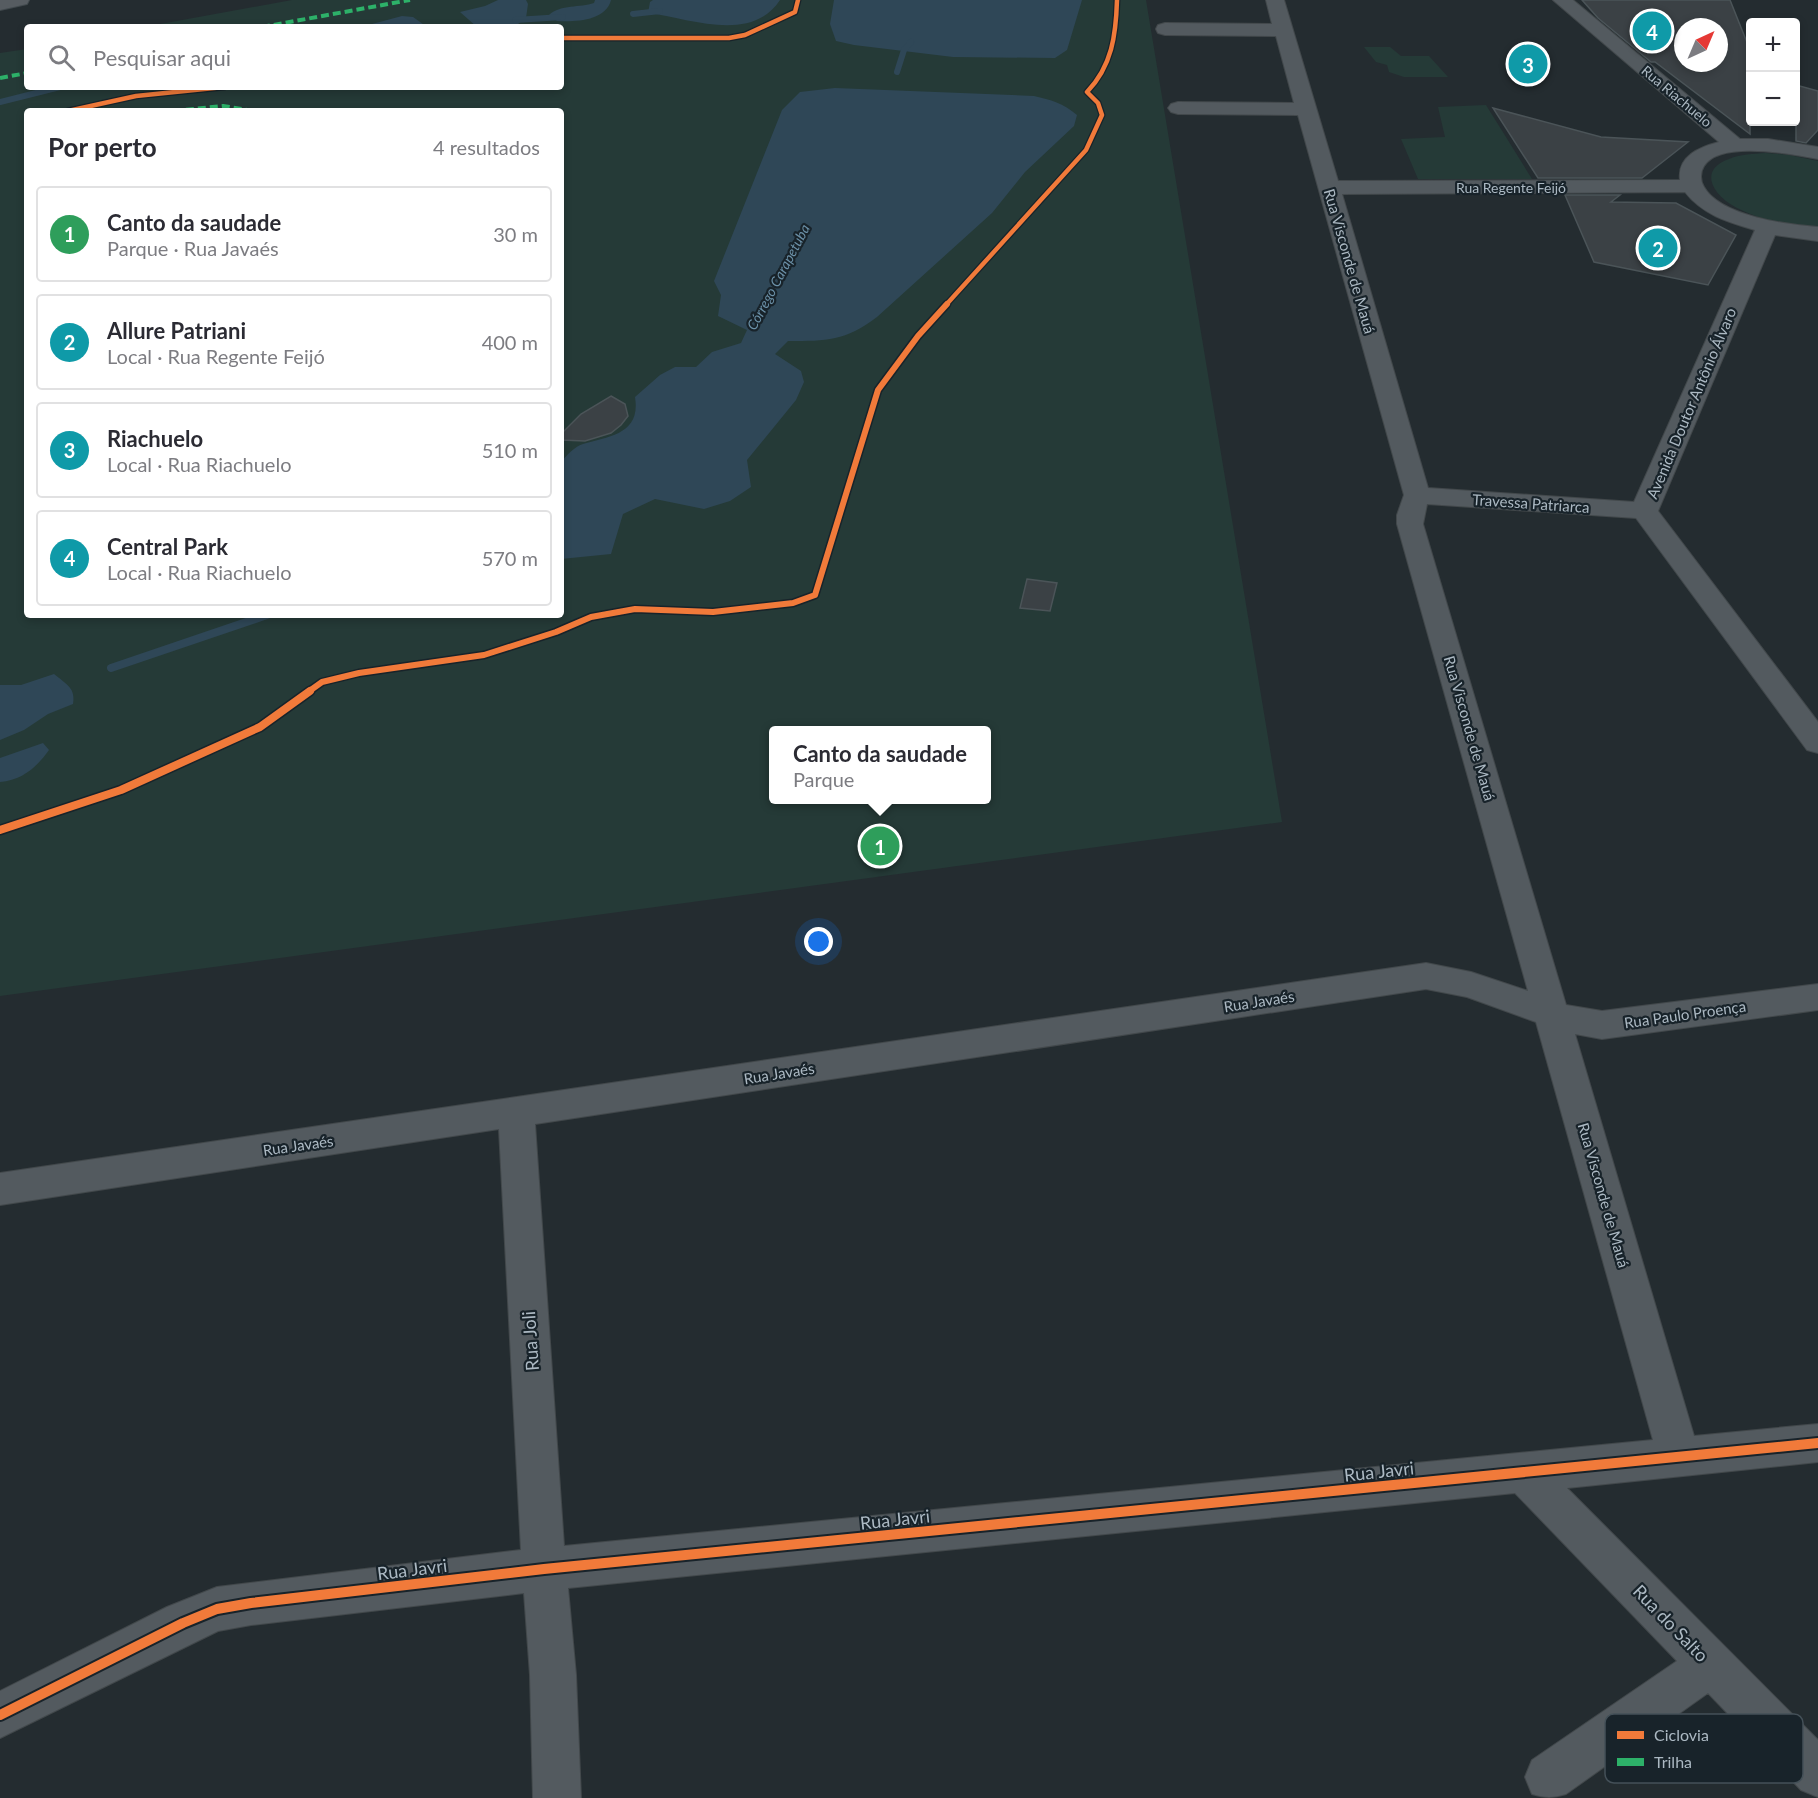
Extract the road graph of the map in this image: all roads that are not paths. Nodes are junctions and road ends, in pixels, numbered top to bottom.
1 (20, 0) edge
2 (1275, 0) edge
3 (1562, 0) edge
4 (0, 4) edge
5 (1165, 29) dead end
6 (1284, 30) junction
7 (1178, 108) dead end
8 (1306, 109) junction
9 (1736, 146) junction
10 (1817, 151) edge
11 (1692, 186) junction
12 (1329, 188) junction
13 (1767, 228) junction
14 (1818, 234) edge
15 (1417, 495) junction
16 (1644, 511) junction
17 (1818, 743) edge
18 (1818, 997) edge
19 (1553, 1014) junction
20 (516, 1112) junction
21 (0, 1190) edge
22 (1818, 1443) edge
23 (1679, 1456) junction
24 (1523, 1472) junction
25 (544, 1569) junction
26 (1711, 1664) junction
27 (1639, 1714) edge
28 (1760, 1714) edge
29 (0, 1715) edge
30 (1605, 1738) edge
31 (1803, 1758) edge
32 (1818, 1773) edge
33 (1549, 1777) dead end
34 (557, 1798) edge

1 - 4 main road
2 - 6 street, Rua Visconde de Mauá
3 - 9 street, Rua Riachuelo
5 - 6 street
6 - 8 street, Rua Visconde de Mauá
7 - 8 street
8 - 12 street, Rua Visconde de Mauá
9 - 10 street
9 - 11 street
11 - 12 street, Rua Regente Feijó
11 - 13 street
12 - 15 street, Rua Visconde de Mauá
13 - 14 street
13 - 16 street, Avenida Doutor Antônio Álvaro
15 - 16 street, Travessa Patriarca
15 - 19 street, Rua Visconde de Mauá
16 - 17 street, Avenida Doutor Antônio Álvaro
18 - 19 street, Rua Paulo Proença
19 - 20 street, Rua Javaés
19 - 23 street, Rua Visconde de Mauá
20 - 21 street, Rua Javaés
20 - 25 street, Rua Joli
22 - 23 street, Rua Javri
23 - 24 street, Rua Javri
24 - 25 street, Rua Javri
24 - 26 street, Rua do Salto
25 - 29 street, Rua Javri
25 - 34 street, Rua Joli
26 - 27 street
26 - 28 street, Rua do Salto
30 - 33 street
31 - 32 street, Rua do Salto

